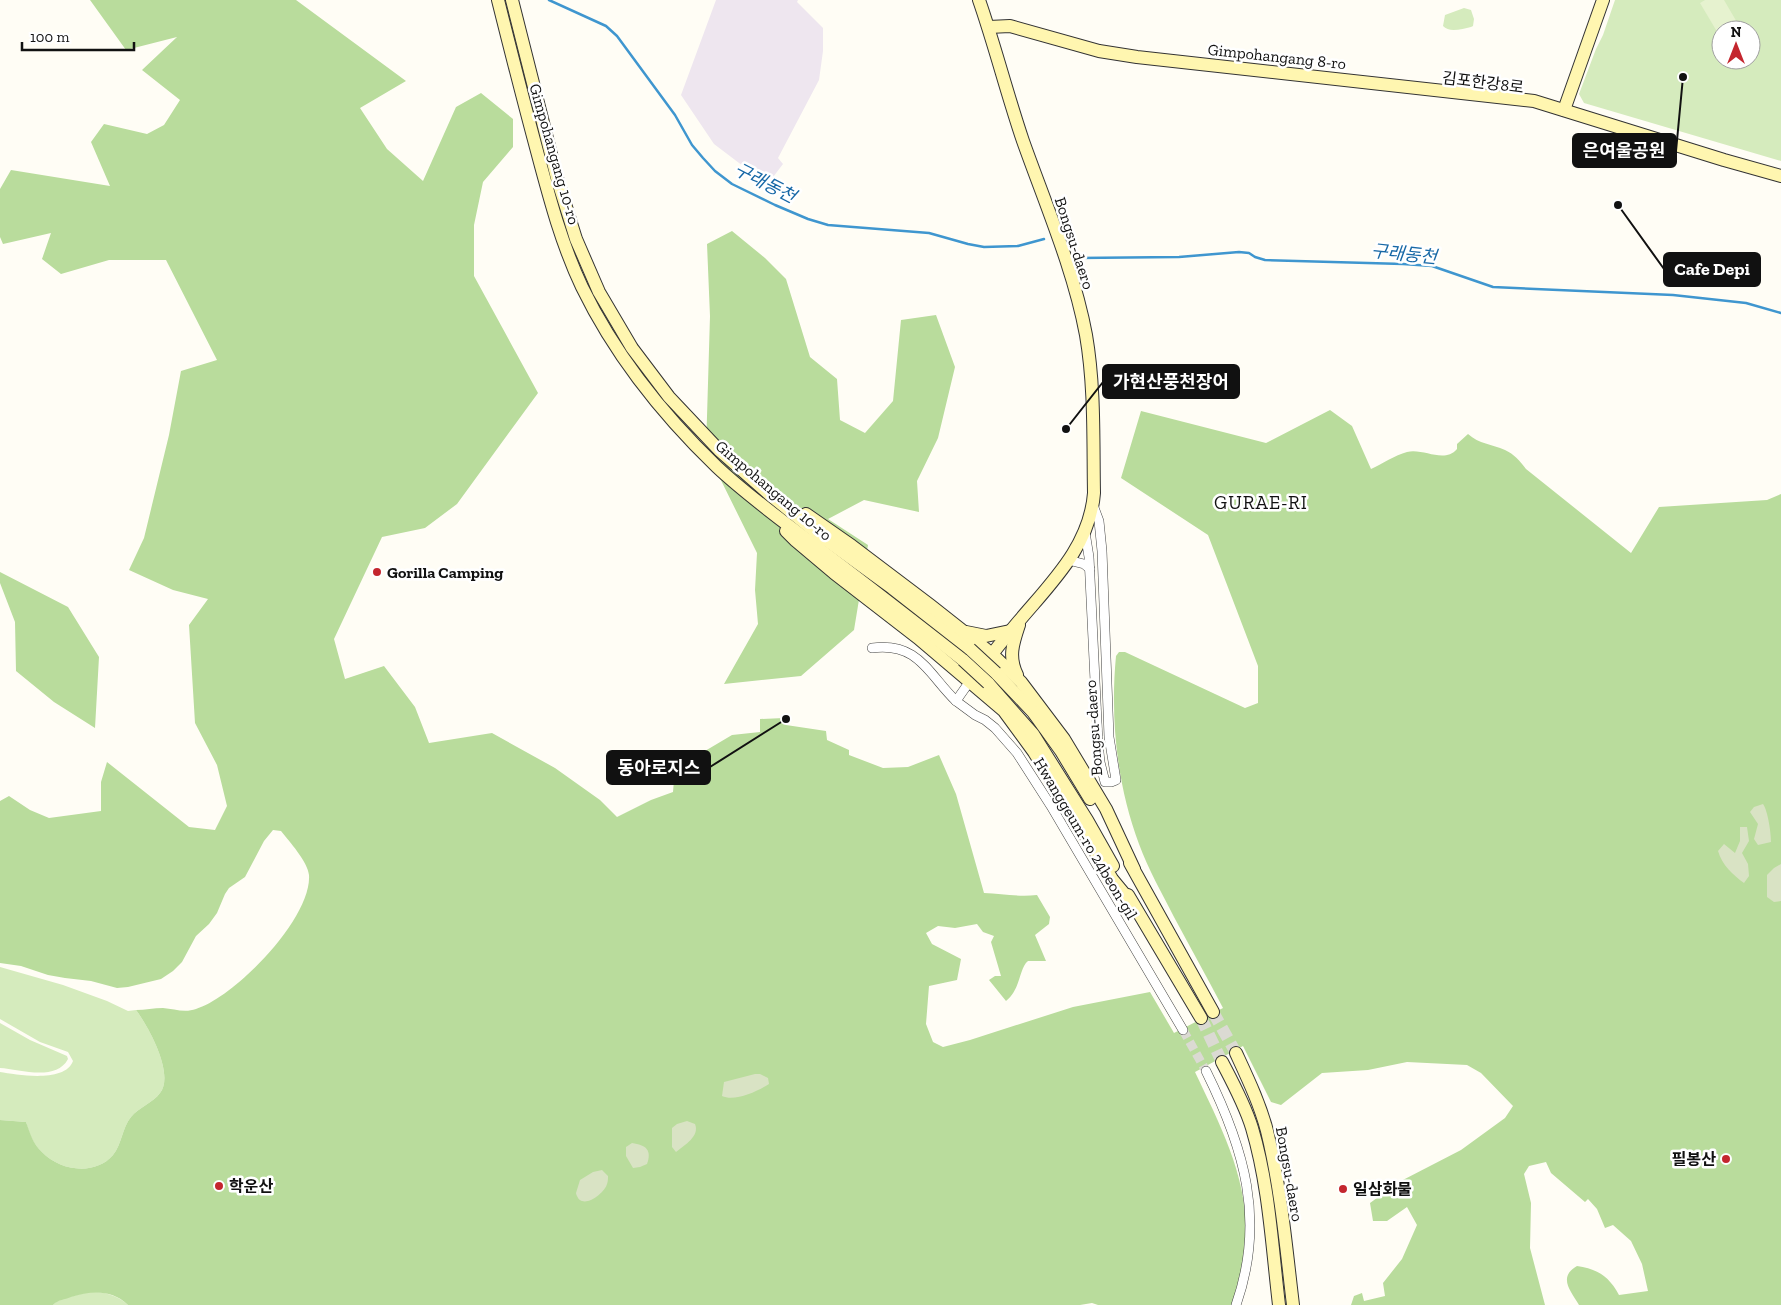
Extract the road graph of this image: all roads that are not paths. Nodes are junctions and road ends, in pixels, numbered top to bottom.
1 (498, 0) edge
2 (512, 0) edge
3 (979, 0) edge
4 (1603, 0) edge
5 (988, 27) junction
6 (1564, 110) junction
7 (1781, 176) edge
8 (764, 498) junction
9 (1093, 505) junction
10 (1085, 532) junction
11 (1102, 551) junction
12 (1068, 560) junction
13 (1090, 569) junction
14 (1020, 619) junction
15 (963, 631) junction
16 (1010, 631) junction
17 (872, 648) dead end
18 (966, 654) joint
19 (992, 654) junction
20 (992, 678) junction
21 (970, 681) junction
22 (1021, 682) junction
23 (956, 701) junction
24 (1134, 869) junction
25 (1131, 902) junction
26 (1213, 1012) tunnel mouth
27 (1200, 1018) tunnel mouth
28 (1183, 1030) tunnel mouth
29 (1236, 1053) tunnel mouth
30 (1222, 1062) tunnel mouth
31 (1206, 1071) tunnel mouth
32 (1236, 1305) edge
33 (1279, 1305) edge
34 (1293, 1305) edge

1 - 8 street, Gimpohangang 10-ro
2 - 8 street, Gimpohangang 10-ro
3 - 5 street, Bongsu-daero
4 - 6 street
5 - 6 street, Gimpohangang 8-ro
5 - 9 street, Bongsu-daero
6 - 7 street, Gimpohangang 8-ro
8 - 15 street
8 - 18 street, Gimpohangang 10-ro
8 - 21 street
9 - 10 street, Bongsu-daero
9 - 11 street, Bongsu-daero
10 - 11 street
10 - 12 street, Bongsu-daero
10 - 13 street, Bongsu-daero
11 - 13 street, Bongsu-daero
12 - 13 street
12 - 14 street, Bongsu-daero
14 - 16 street, Bongsu-daero
14 - 22 street
15 - 16 street
15 - 19 street
16 - 19 street, Bongsu-daero
17 - 23 street, Hwanggeum-ro 24beon-gil
18 - 20 street, Bongsu-daero, bridge
19 - 21 street, Bongsu-daero
19 - 22 street
20 - 24 street, Bongsu-daero
20 - 25 street, Bongsu-daero
21 - 23 street
21 - 25 street
22 - 24 street
23 - 28 street, Hwanggeum-ro 24beon-gil
24 - 26 street, Bongsu-daero
25 - 27 street, Bongsu-daero
29 - 34 street, Bongsu-daero
30 - 33 street, Bongsu-daero
31 - 32 street

